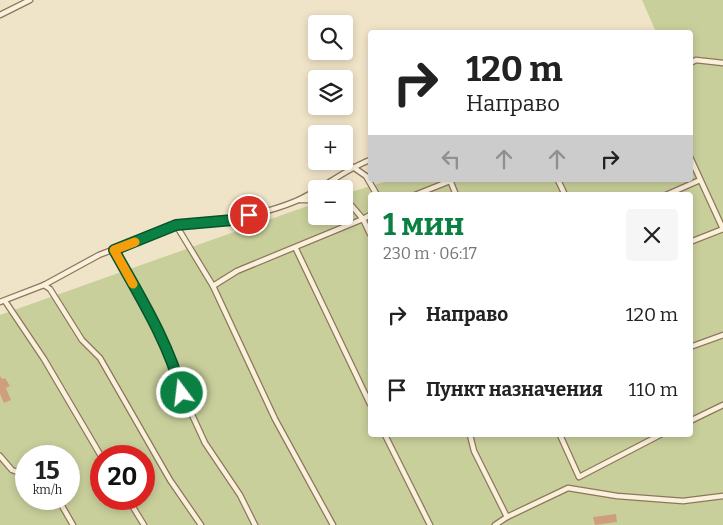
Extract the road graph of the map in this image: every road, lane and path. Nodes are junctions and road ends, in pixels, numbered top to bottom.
1 (30, 0) edge
2 (0, 15) edge
3 (693, 62) edge
4 (723, 63) edge
5 (368, 161) edge
6 (693, 164) edge
7 (353, 166) joint
8 (347, 170) edge
9 (368, 179) edge
10 (700, 180) junction
11 (448, 182) edge
12 (422, 192) edge
13 (673, 192) edge
14 (298, 200) junction
15 (308, 200) edge
16 (353, 207) edge
17 (368, 216) edge
18 (363, 219) junction
19 (176, 225) junction
20 (723, 229) edge
21 (368, 230) edge
22 (693, 241) edge
23 (296, 249) junction
24 (114, 250) junction
25 (44, 284) junction
26 (213, 286) junction
27 (3, 301) edge
28 (723, 334) edge
29 (693, 346) edge
30 (368, 400) edge
31 (723, 406) edge
32 (693, 420) edge
33 (386, 437) edge
34 (470, 437) edge
35 (561, 437) edge
36 (656, 437) edge
37 (95, 445) edge
38 (0, 456) edge
39 (15, 471) edge
40 (579, 477) junction
41 (576, 489) junction
42 (723, 496) edge
43 (64, 510) edge
44 (135, 510) edge
45 (507, 517) junction
46 (73, 525) edge
47 (144, 525) edge
48 (200, 525) edge
49 (255, 525) edge
50 (333, 525) edge
51 (430, 525) edge
52 (495, 525) edge

1 - 2 lane
3 - 4 lane
5 - 7 lane
6 - 10 lane
7 - 9 lane
8 - 14 lane
10 - 13 lane
10 - 20 lane
11 - 12 lane
14 - 15 lane
14 - 19 lane
16 - 18 lane
17 - 18 lane
18 - 21 lane
18 - 23 lane
19 - 24 lane
19 - 26 lane
20 - 22 lane
23 - 26 lane
23 - 30 lane
24 - 25 lane
24 - 49 lane
25 - 27 lane
25 - 48 lane
26 - 50 lane
27 - 37 lane
28 - 29 lane
31 - 32 lane
33 - 51 lane
34 - 45 lane
35 - 40 lane
36 - 40 lane
38 - 39 lane
40 - 41 lane
41 - 42 lane
41 - 45 lane
43 - 46 lane
44 - 47 lane
45 - 52 lane

